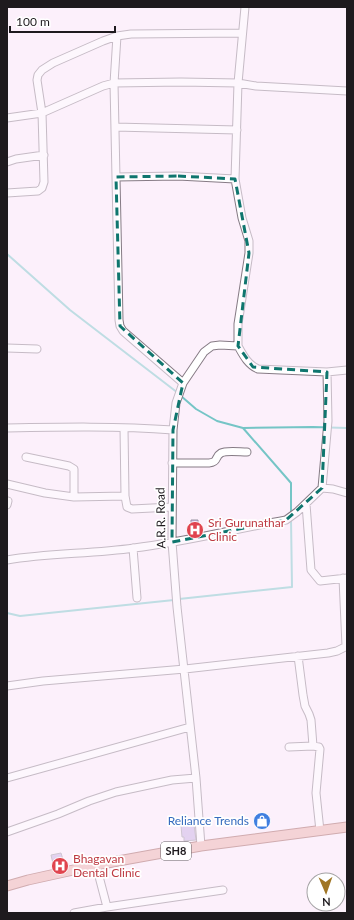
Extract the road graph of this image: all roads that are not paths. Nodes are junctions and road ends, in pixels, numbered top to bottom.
1 (245, 7) edge
2 (242, 33) junction
3 (116, 36) junction
4 (114, 83) junction
5 (238, 83) junction
6 (347, 91) edge
7 (42, 113) junction
8 (7, 118) edge
9 (115, 127) junction
10 (237, 130) junction
11 (44, 155) junction
12 (7, 162) edge
13 (116, 177) junction
14 (235, 179) junction
15 (7, 193) edge
16 (238, 346) junction
17 (7, 348) edge
18 (37, 349) dead end
19 (347, 370) edge
20 (327, 372) junction
21 (182, 386) junction
22 (7, 428) edge
23 (124, 428) junction
24 (173, 430) junction
25 (247, 452) dead end
26 (26, 457) dead end
27 (172, 463) junction
28 (7, 484) edge
29 (322, 488) junction
30 (347, 493) edge
31 (125, 496) junction
32 (74, 497) junction
33 (306, 504) junction
34 (172, 507) junction
35 (172, 542) junction
36 (133, 548) junction
37 (7, 560) edge
38 (345, 578) edge
39 (136, 598) dead end
40 (347, 646) edge
41 (298, 656) junction
42 (185, 669) junction
43 (7, 686) edge
44 (190, 727) junction
45 (313, 746) junction
46 (289, 747) dead end
47 (7, 778) edge
48 (196, 778) junction
49 (347, 827) edge
50 (320, 831) junction
51 (7, 832) edge
52 (201, 846) junction
53 (96, 865) junction
54 (7, 886) edge
55 (223, 890) dead end
56 (107, 907) junction
57 (74, 913) edge

1 - 2 street
2 - 3 street
2 - 5 street
3 - 4 street
3 - 7 street
4 - 5 street
4 - 7 street
4 - 9 street
5 - 6 street
5 - 10 street
7 - 8 street
7 - 11 street
9 - 10 street
9 - 13 street
10 - 14 street
11 - 12 street
11 - 15 street
13 - 14 street
13 - 21 street
14 - 16 street
16 - 20 street
16 - 21 street, A.R.R. Road
17 - 18 street
19 - 20 street
20 - 29 street
21 - 24 street, A.R.R. Road
22 - 23 street
23 - 24 street
23 - 31 street
24 - 27 street, A.R.R. Road
25 - 27 street
26 - 32 street
27 - 34 street, A.R.R. Road
28 - 32 street
29 - 30 street
29 - 33 street
31 - 32 street
31 - 34 street
33 - 35 street
33 - 38 street
34 - 35 street, A.R.R. Road
35 - 36 street
35 - 42 street, A.R.R. Road
36 - 37 street
36 - 39 street
38 - 40 street
40 - 41 street
41 - 42 street
41 - 45 street
42 - 43 street
42 - 44 street, A.R.R. Road
44 - 47 street
44 - 48 street, A.R.R. Road
45 - 46 street
45 - 50 street
48 - 51 street
48 - 52 street, A.R.R. Road
49 - 50 main road, SH8
50 - 52 main road, SH8
52 - 53 main road, SH8
53 - 54 main road, SH8
53 - 56 street
55 - 56 street
56 - 57 street

